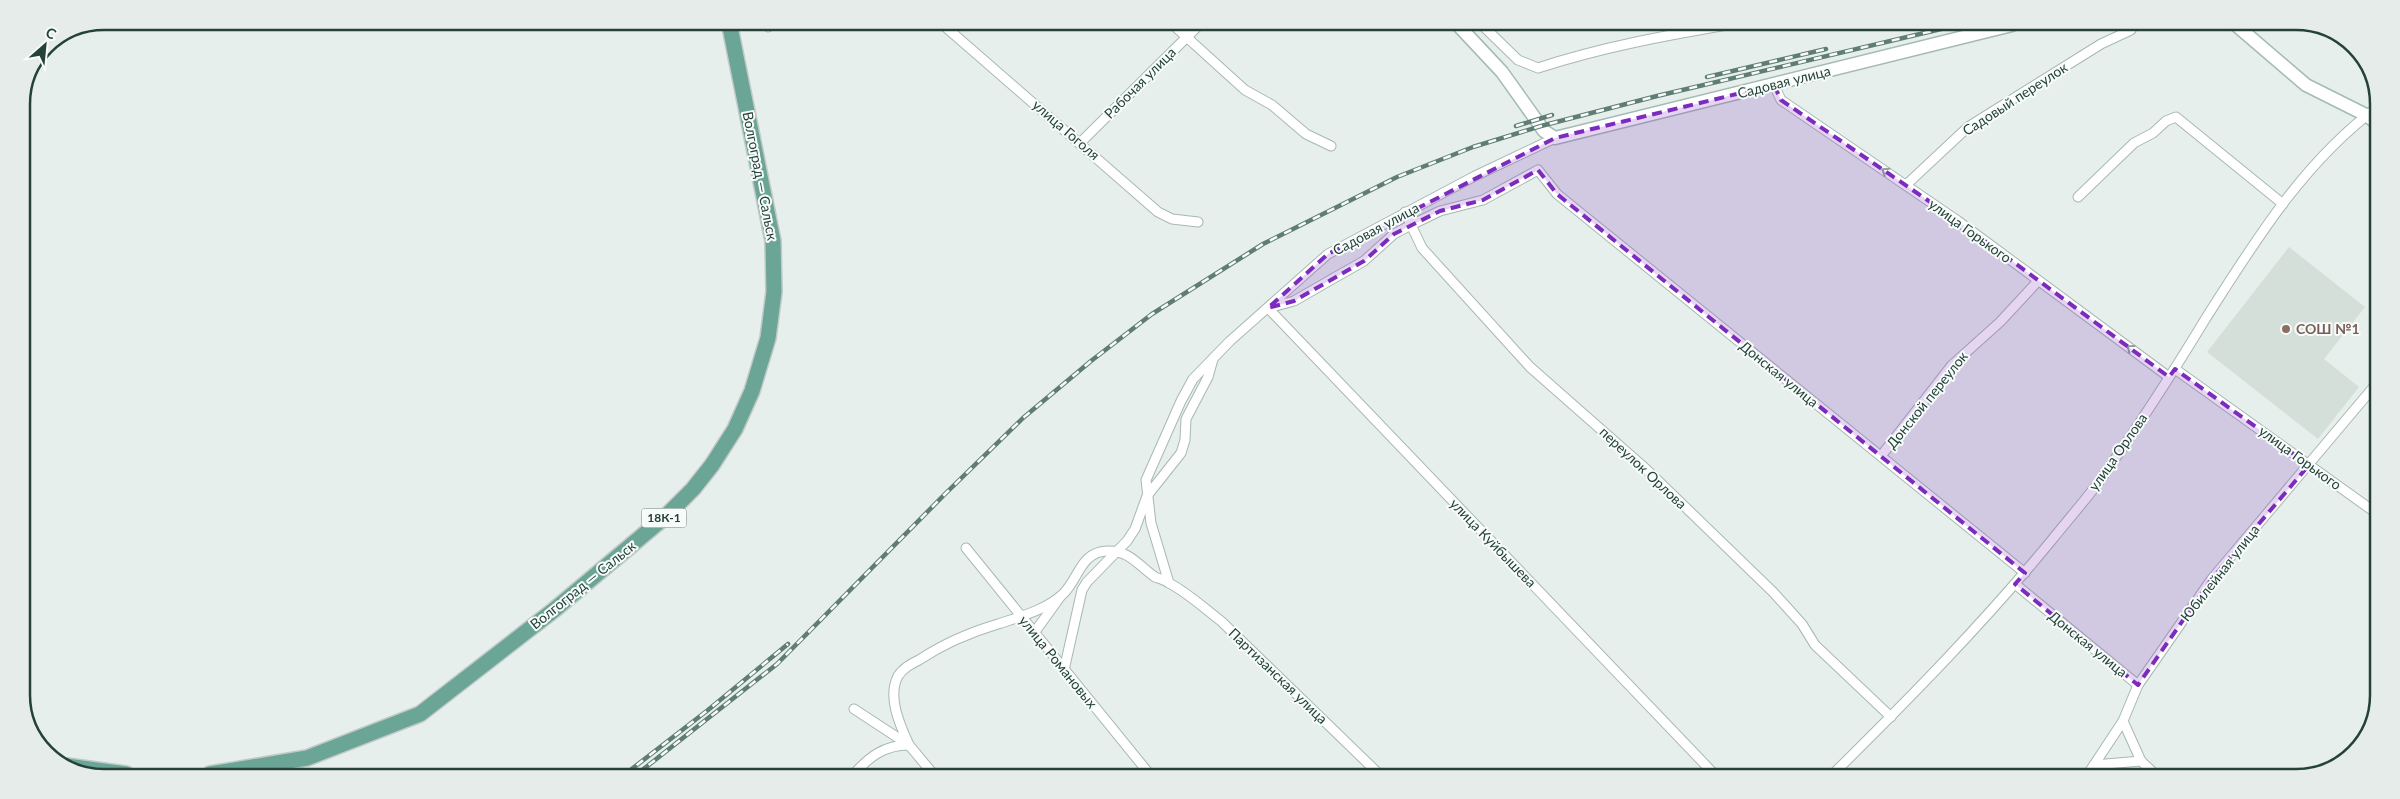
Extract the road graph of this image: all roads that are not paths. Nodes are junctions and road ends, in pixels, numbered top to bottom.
1 (731, 30) edge
2 (949, 30) edge
3 (1178, 30) edge
4 (1194, 30) edge
5 (1463, 30) edge
6 (1487, 30) edge
7 (1702, 30) edge
8 (1992, 30) edge
9 (2131, 30) edge
10 (2242, 30) edge
11 (1186, 37) junction
12 (1774, 85) junction
13 (2370, 112) edge
14 (2366, 115) junction
15 (2370, 118) edge
16 (1555, 138) junction
17 (1080, 143) junction
18 (1331, 146) dead end
19 (1538, 170) joint
20 (1906, 185) junction
21 (2078, 197) dead end
22 (2283, 204) junction
23 (1405, 212) junction
24 (1198, 222) dead end
25 (1411, 225) junction
26 (2038, 281) junction
27 (1268, 308) junction
28 (1214, 357) junction
29 (2175, 369) junction
30 (2169, 377) junction
31 (2370, 391) edge
32 (1881, 456) junction
33 (2309, 465) junction
34 (1147, 496) junction
35 (2370, 509) edge
36 (966, 548) dead end
37 (1117, 552) junction
38 (2025, 572) junction
39 (1169, 583) junction
40 (2015, 584) junction
41 (1062, 594) junction
42 (1021, 618) junction
43 (1034, 633) junction
44 (1064, 670) junction
45 (2138, 685) junction
46 (854, 709) dead end
47 (1891, 717) junction
48 (2123, 721) junction
49 (909, 745) junction
50 (2141, 761) junction
51 (2094, 765) junction
52 (240, 769) edge
53 (858, 769) edge
54 (929, 769) edge
55 (1145, 769) edge
56 (1374, 769) edge
57 (1709, 769) edge
58 (1838, 769) edge
59 (2091, 769) edge
60 (2149, 769) edge

1 - 52 main road, Волгоград — Сальск / 18К-1
2 - 17 street, улица Гоголя
3 - 11 street
4 - 11 street, Рабочая улица
5 - 16 street
6 - 7 street
8 - 12 street, Садовая улица
9 - 20 street, Садовый переулок
10 - 14 street
11 - 17 street, Рабочая улица
11 - 18 street
12 - 16 street, Садовая улица
20 -> 12 street, улица Горького
13 - 14 street, улица Орлова
14 - 15 street
14 - 22 street, улица Орлова
16 - 23 street, Садовая улица
17 - 24 street, улица Гоголя
19 - 25 street, Садовая улица
19 - 32 street, Донская улица
20 - 26 street, улица Горького
21 - 22 street
22 - 29 street, улица Орлова
23 - 25 street, переулок Орлова
23 - 27 street, Садовая улица
25 - 27 street, Садовая улица
25 - 47 street, переулок Орлова
30 -> 26 street, улица Горького
26 - 32 street, Донской переулок
27 - 28 street
27 - 57 street, улица Куйбышева
28 - 34 street
28 - 34 street
29 - 30 street, улица Орлова
29 - 33 street, улица Горького
30 - 38 street, улица Орлова
31 - 33 street, Юбилейная улица
32 - 38 street, Донская улица
33 - 35 street, улица Горького
33 - 45 street, Юбилейная улица
34 - 37 street
34 - 39 street
36 - 42 street, улица Романовых
37 - 39 street, Партизанская улица
37 - 41 street
37 - 44 street
38 - 40 street, улица Орлова
39 - 56 street, Партизанская улица
40 - 45 street, Донская улица
40 - 47 street, улица Орлова
41 - 42 street
41 - 43 street
42 - 43 street, улица Романовых
42 - 49 street
43 - 44 street, улица Романовых
44 - 55 street, улица Романовых
45 - 48 street, Юбилейная улица
46 - 49 street
47 - 58 street, улица Орлова
48 - 50 street
48 - 51 street, Юбилейная улица
49 - 53 street
49 - 54 street
50 - 51 street
50 - 60 street
51 - 59 street, Юбилейная улица

